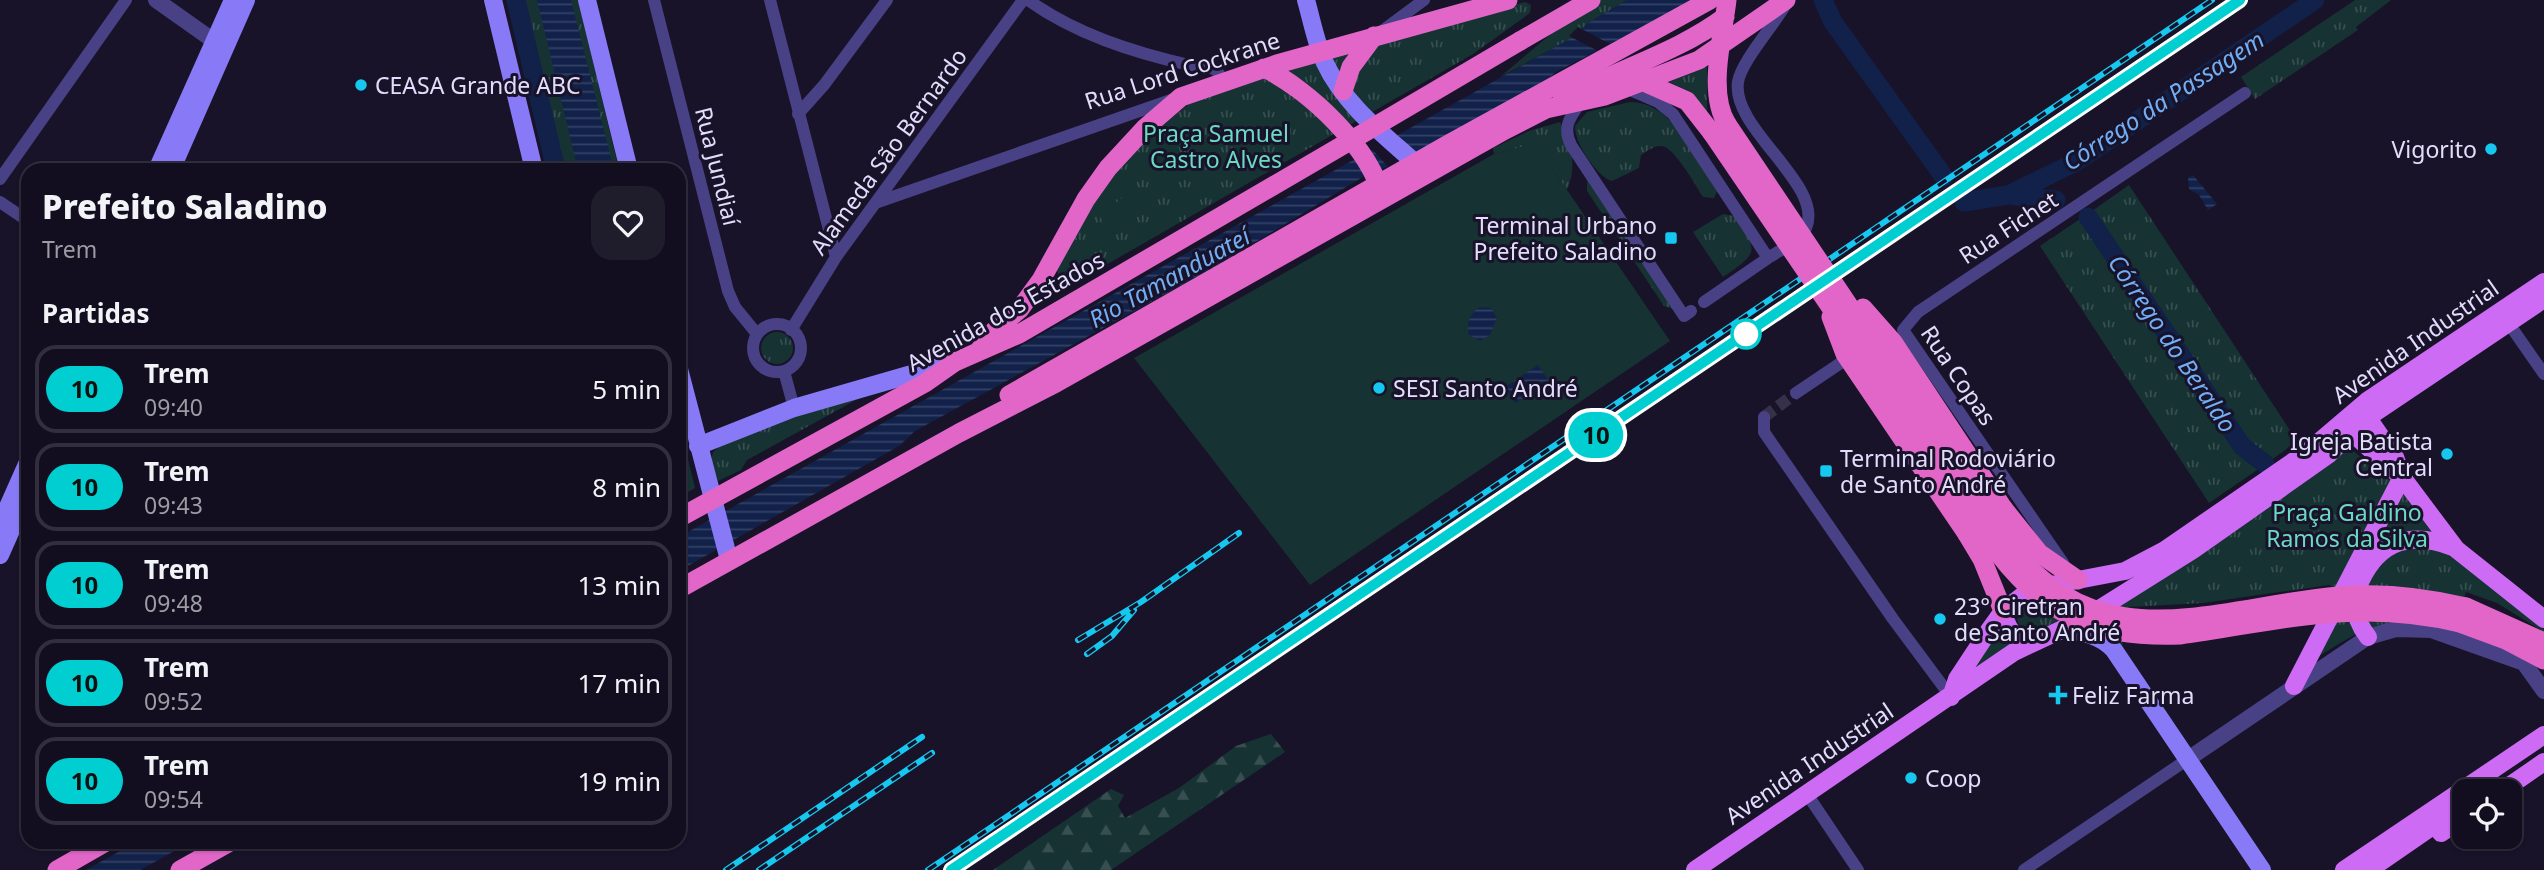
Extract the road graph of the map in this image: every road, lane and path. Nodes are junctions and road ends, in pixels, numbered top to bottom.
1 (126, 0) edge
2 (156, 0) edge
3 (233, 0) edge
4 (246, 0) edge
5 (493, 0) edge
6 (587, 0) edge
7 (654, 0) edge
8 (771, 0) edge
9 (887, 0) edge
10 (1023, 0) edge
11 (1028, 0) edge
12 (1307, 0) edge
13 (1424, 0) edge
14 (1508, 0) edge
15 (1591, 0) edge
16 (1710, 0) edge
17 (1787, 0) edge
18 (1726, 8) edge
19 (1374, 36) junction
20 (220, 43) junction
21 (1722, 47) junction
22 (1320, 52) junction
23 (1264, 68) junction
24 (1225, 82) junction
25 (1636, 85) junction
26 (1343, 91) junction
27 (2245, 93) dead end
28 (1181, 97) junction
29 (1581, 102) junction
30 (1546, 109) junction
31 (798, 114) junction
32 (1719, 128) junction
33 (160, 163) edge
34 (174, 163) edge
35 (532, 163) edge
36 (627, 163) edge
37 (1427, 174) junction
38 (0, 178) edge
39 (1383, 200) junction
40 (0, 202) edge
41 (877, 203) junction
42 (21, 216) edge
43 (836, 257) junction
44 (1768, 258) junction
45 (2544, 282) edge
46 (1830, 288) junction
47 (2544, 299) edge
48 (1704, 302) dead end
49 (1691, 311) dead end
50 (2505, 317) junction
51 (792, 330) junction
52 (1903, 330) junction
53 (757, 334) junction
54 (979, 350) junction
55 (955, 362) junction
56 (784, 371) junction
57 (2544, 374) edge
58 (1796, 393) tunnel mouth
59 (686, 397) edge
60 (794, 408) junction
61 (1764, 417) dead end
62 (2368, 418) junction
63 (2331, 430) junction
64 (960, 433) junction
65 (2351, 435) junction
66 (698, 446) junction
67 (2402, 477) junction
68 (21, 479) edge
69 (21, 499) edge
70 (714, 506) junction
71 (6, 515) edge
72 (686, 516) edge
73 (2456, 549) junction
74 (727, 554) junction
75 (0, 555) edge
76 (2078, 580) junction
77 (686, 584) edge
78 (2003, 611) junction
79 (2091, 614) junction
80 (2463, 615) junction
81 (2544, 619) edge
82 (2061, 631) junction
83 (2368, 637) junction
84 (2032, 641) junction
85 (2544, 642) edge
86 (2544, 660) edge
87 (2524, 663) junction
88 (2544, 674) edge
89 (2294, 686) junction
90 (2544, 691) edge
91 (1951, 697) junction
92 (2542, 730) edge
93 (2544, 749) edge
94 (2188, 759) junction
95 (2544, 762) edge
96 (2500, 779) edge
97 (2519, 779) edge
98 (1807, 794) junction
99 (2452, 810) edge
100 (2428, 822) junction
101 (2452, 825) edge
102 (2398, 842) junction
103 (94, 849) edge
104 (218, 849) edge
105 (57, 870) edge
106 (180, 870) edge
107 (1695, 870) edge
108 (1858, 870) edge
109 (2024, 870) edge
110 (2262, 870) edge
111 (2344, 870) edge
112 (2369, 870) edge

1 - 38 street
2 - 20 street
3 - 20 main road
4 - 20 main road
5 - 35 main road
6 - 36 main road
7 - 53 street, Rua Jundiaí
8 - 31 street
9 - 31 street
10 - 41 street, Alameda São Bernardo
11 - 24 street
12 - 22 main road
13 - 19 street
14 - 19 highway, Rua Lord Cockrane
15 - 54 highway, Avenida dos Estados, bridge
16 - 64 highway, bridge
17 - 21 highway
17 - 44 street
18 - 21 highway
18 - 30 highway
19 - 22 highway, Rua Lord Cockrane
19 - 26 highway
20 - 33 main road
20 - 34 main road
21 - 25 highway
21 - 32 highway
22 - 23 highway, Rua Lord Cockrane
22 - 26 main road
23 - 24 highway, Rua Lord Cockrane
23 - 39 highway
24 - 28 highway, Rua Lord Cockrane
25 - 29 highway
25 - 32 highway
25 - 44 street
26 - 37 main road
27 - 52 street, Rua Fichet
28 - 41 street, Rua Lord Cockrane
28 - 54 highway
29 - 30 highway
29 - 49 street
30 - 37 highway
31 - 43 street
32 - 46 highway, bridge
37 - 39 highway
39 - 64 highway
40 - 42 street
41 - 43 street, Alameda São Bernardo
43 - 51 street, Alameda São Bernardo
44 - 48 street
45 - 50 main road, Avenida Industrial
46 - 76 highway, bridge
46 - 78 highway, bridge
46 - 80 highway, bridge
47 - 50 main road, Avenida Industrial
50 - 57 street
50 - 62 main road, Avenida Industrial
50 - 63 main road, Avenida Industrial
51 - 53 street
51 - 56 street
52 - 58 street, Rua Fichet
52 - 76 street, Rua Copas
53 - 56 street
54 - 55 highway, Avenida dos Estados
55 - 60 main road
55 - 70 highway, Avenida dos Estados
56 - 60 street
59 - 66 main road
60 - 66 main road
61 - 91 street
62 - 65 main road, Avenida Industrial
62 - 67 main road
63 - 65 main road
63 - 76 main road, Avenida Industrial
64 - 74 highway
65 - 67 main road
65 - 79 main road, Avenida Industrial
66 - 70 main road
67 - 73 main road
67 - 89 main road
68 - 71 main road
69 - 71 main road
70 - 72 highway, Avenida dos Estados
70 - 74 main road
71 - 75 main road
73 - 81 main road
73 - 83 main road
74 - 77 highway
76 - 78 main road, Avenida Industrial
76 - 79 main road
78 - 84 main road
78 - 91 main road, Avenida Industrial
79 - 82 main road, Avenida Industrial
80 - 85 highway
80 - 86 highway
82 - 84 main road, Avenida Industrial
82 - 94 main road
83 - 87 street
83 - 89 street
84 - 91 main road, Avenida Industrial
87 - 88 highway
87 - 90 street
89 - 94 street
91 - 98 main road, Avenida Industrial
92 - 100 main road
92 - 102 main road
93 - 96 main road
94 - 109 street
94 - 110 main road
95 - 97 main road
98 - 107 main road, Avenida Industrial
98 - 108 street
99 - 100 main road
100 - 102 main road
101 - 102 main road
102 - 111 main road
102 - 112 main road
103 - 105 highway
104 - 106 highway

